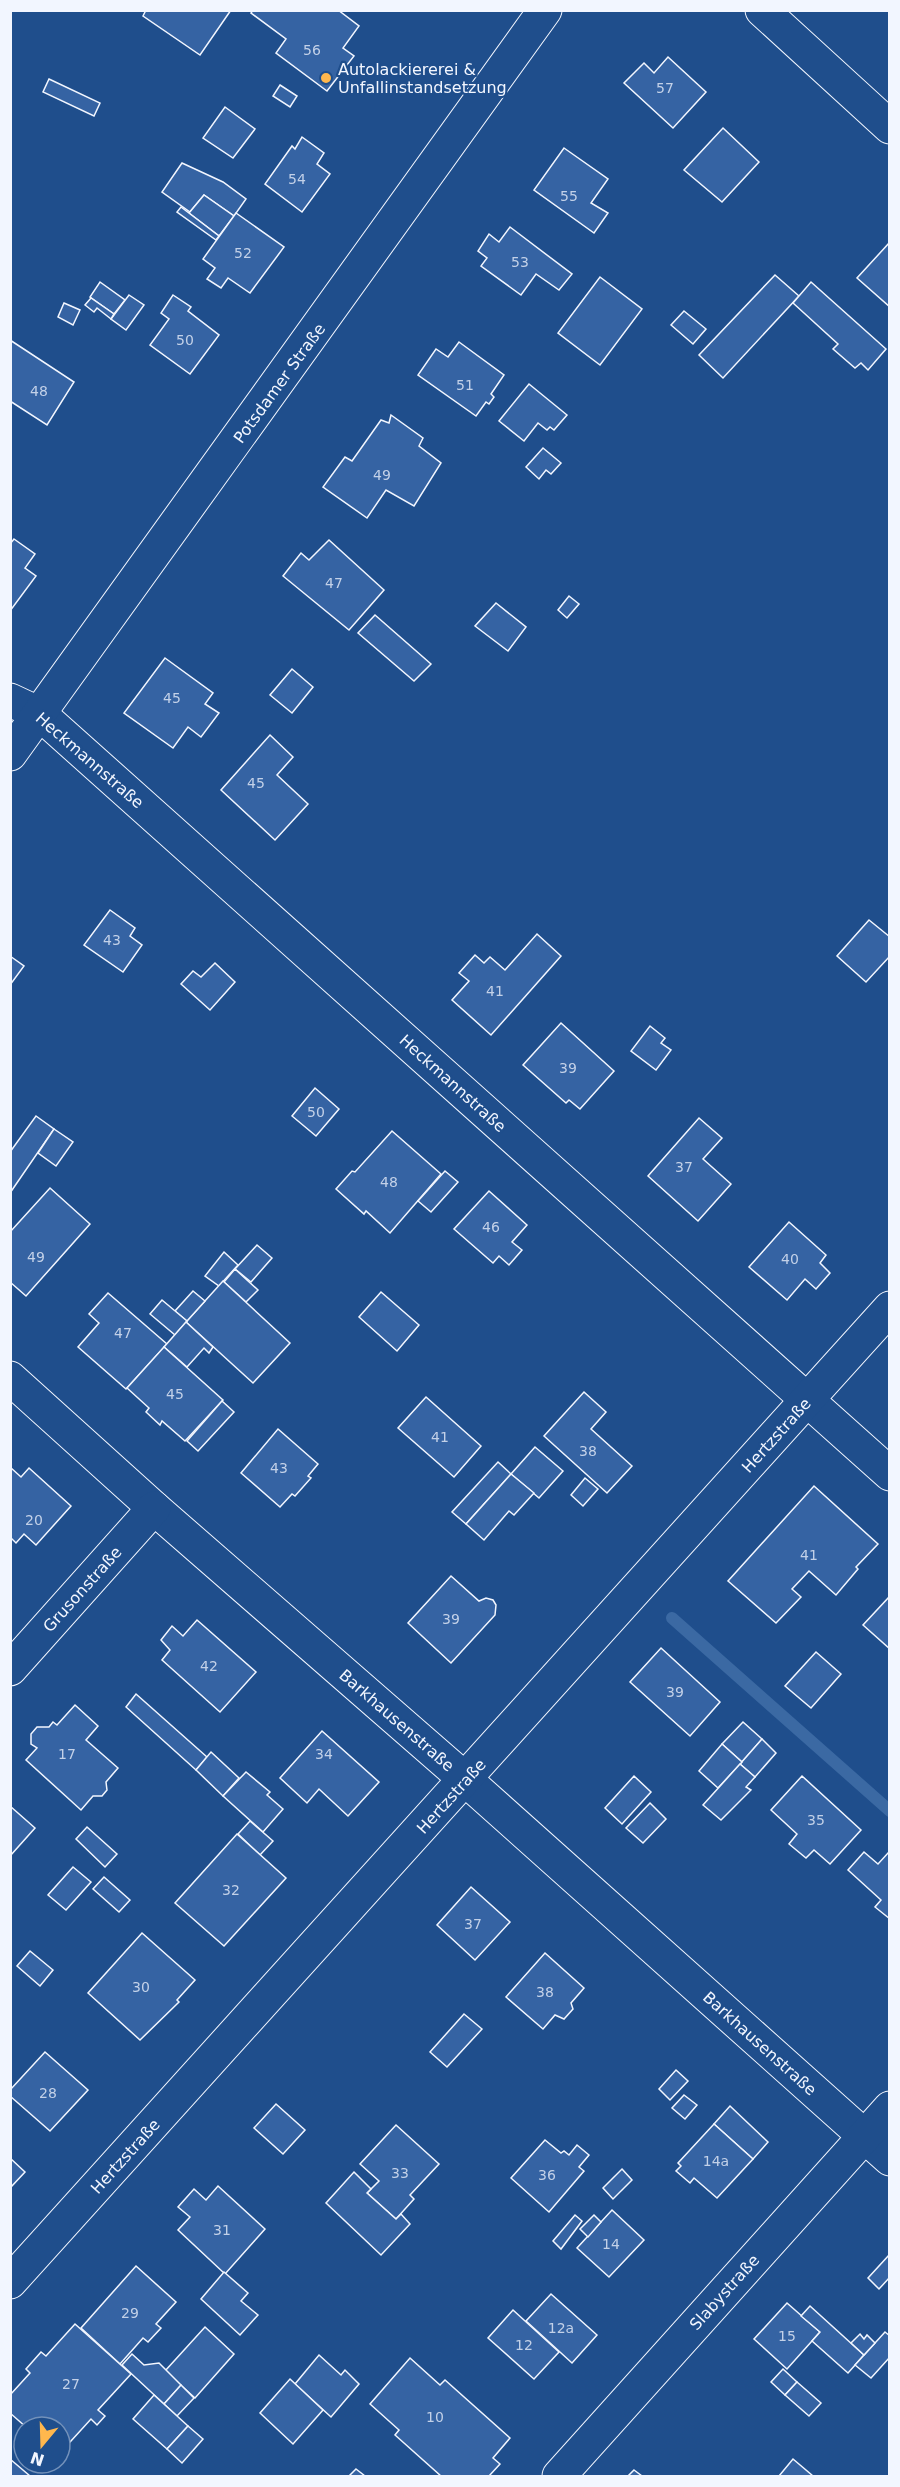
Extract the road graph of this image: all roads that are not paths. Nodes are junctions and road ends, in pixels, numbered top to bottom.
1 (545, 10) edge
2 (762, 10) edge
3 (890, 127) edge
4 (10, 700) edge
5 (40, 714) junction
6 (10, 754) edge
7 (890, 1308) edge
8 (10, 1378) edge
9 (807, 1399) junction
10 (890, 1474) edge
11 (154, 1508) junction
12 (10, 1669) edge
13 (466, 1780) junction
14 (890, 2108) edge
15 (864, 2136) junction
16 (890, 2159) edge
17 (10, 2282) edge
18 (559, 2476) edge

1 - 5 street, Potsdamer Straße
2 - 3 street
4 - 5 street, Heckmannstraße
5 - 6 street, Potsdamer Straße
5 - 9 street, Heckmannstraße
7 - 9 street, Hertzstraße
8 - 11 street, Barkhausenstraße
9 - 10 street, Heckmannstraße
9 - 13 street, Hertzstraße
11 - 12 street, Grusonstraße
11 - 13 street, Barkhausenstraße
13 - 15 street, Barkhausenstraße
13 - 17 street, Hertzstraße
14 - 15 street, Slabystraße
15 - 16 street, Barkhausenstraße
15 - 18 street, Slabystraße

